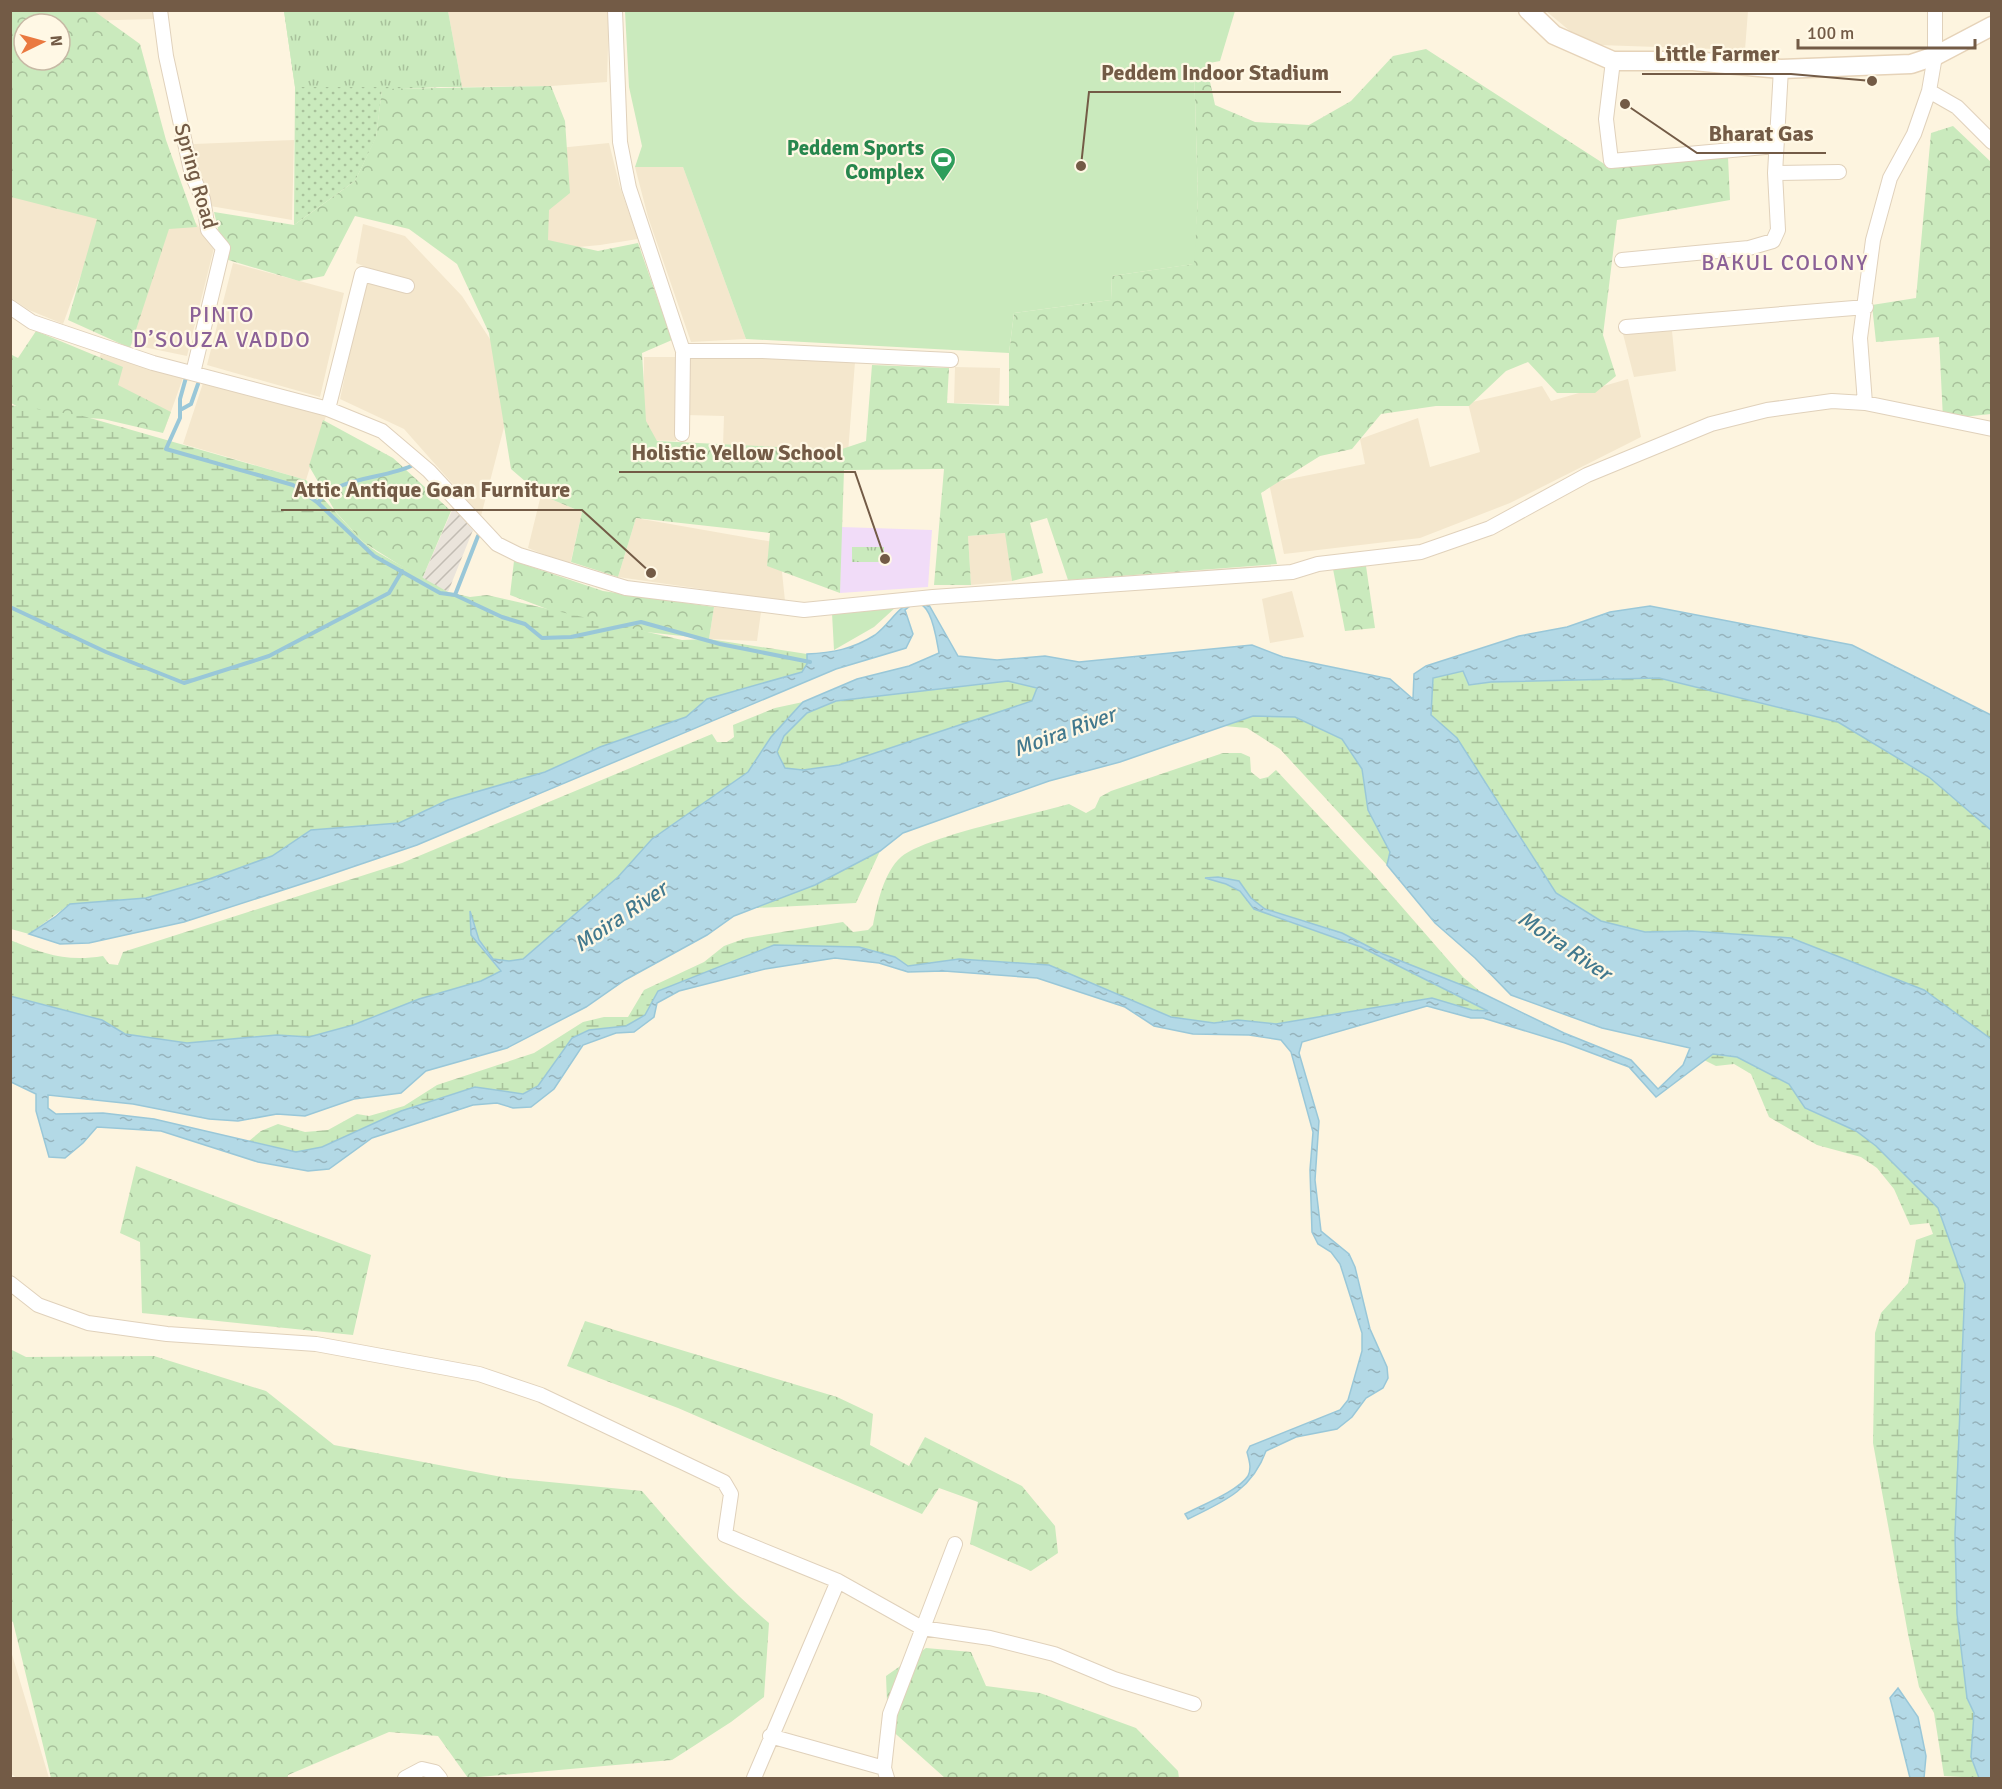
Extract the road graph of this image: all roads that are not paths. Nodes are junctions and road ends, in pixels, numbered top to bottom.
1 (160, 10) edge
2 (615, 10) edge
3 (1528, 10) edge
4 (1935, 10) edge
5 (1992, 26) edge
6 (1935, 56) junction
7 (1613, 62) junction
8 (1781, 69) junction
9 (1929, 91) junction
10 (1992, 142) edge
11 (1776, 146) junction
12 (1839, 172) dead end
13 (1775, 173) junction
14 (1622, 260) dead end
15 (407, 286) dead end
16 (10, 307) edge
17 (1866, 307) junction
18 (1626, 327) dead end
19 (683, 351) junction
20 (951, 360) dead end
21 (195, 373) junction
22 (1865, 403) junction
23 (328, 409) junction
24 (1992, 429) edge
25 (682, 434) dead end
26 (10, 1283) edge
27 (955, 1544) dead end
28 (838, 1581) junction
29 (922, 1628) junction
30 (1194, 1704) dead end
31 (770, 1736) junction
32 (886, 1773) edge
33 (405, 1779) edge
34 (440, 1779) edge
35 (754, 1779) edge

1 - 21 street, Spring Road
2 - 19 street
3 - 7 street
4 - 6 street
5 - 6 street
6 - 8 street
6 - 9 street
7 - 8 street
7 - 11 street
8 - 11 street
9 - 10 street
9 - 17 street
11 - 13 street
12 - 13 street
13 - 14 street
15 - 23 street
16 - 21 street
17 - 18 street
17 - 22 street
19 - 20 street
19 - 25 street
21 - 23 street
22 - 23 street
22 - 24 street
26 - 28 street
27 - 29 street
28 - 29 street
28 - 31 street
29 - 30 street
29 - 32 street
31 - 32 street
31 - 35 street
33 - 34 street

